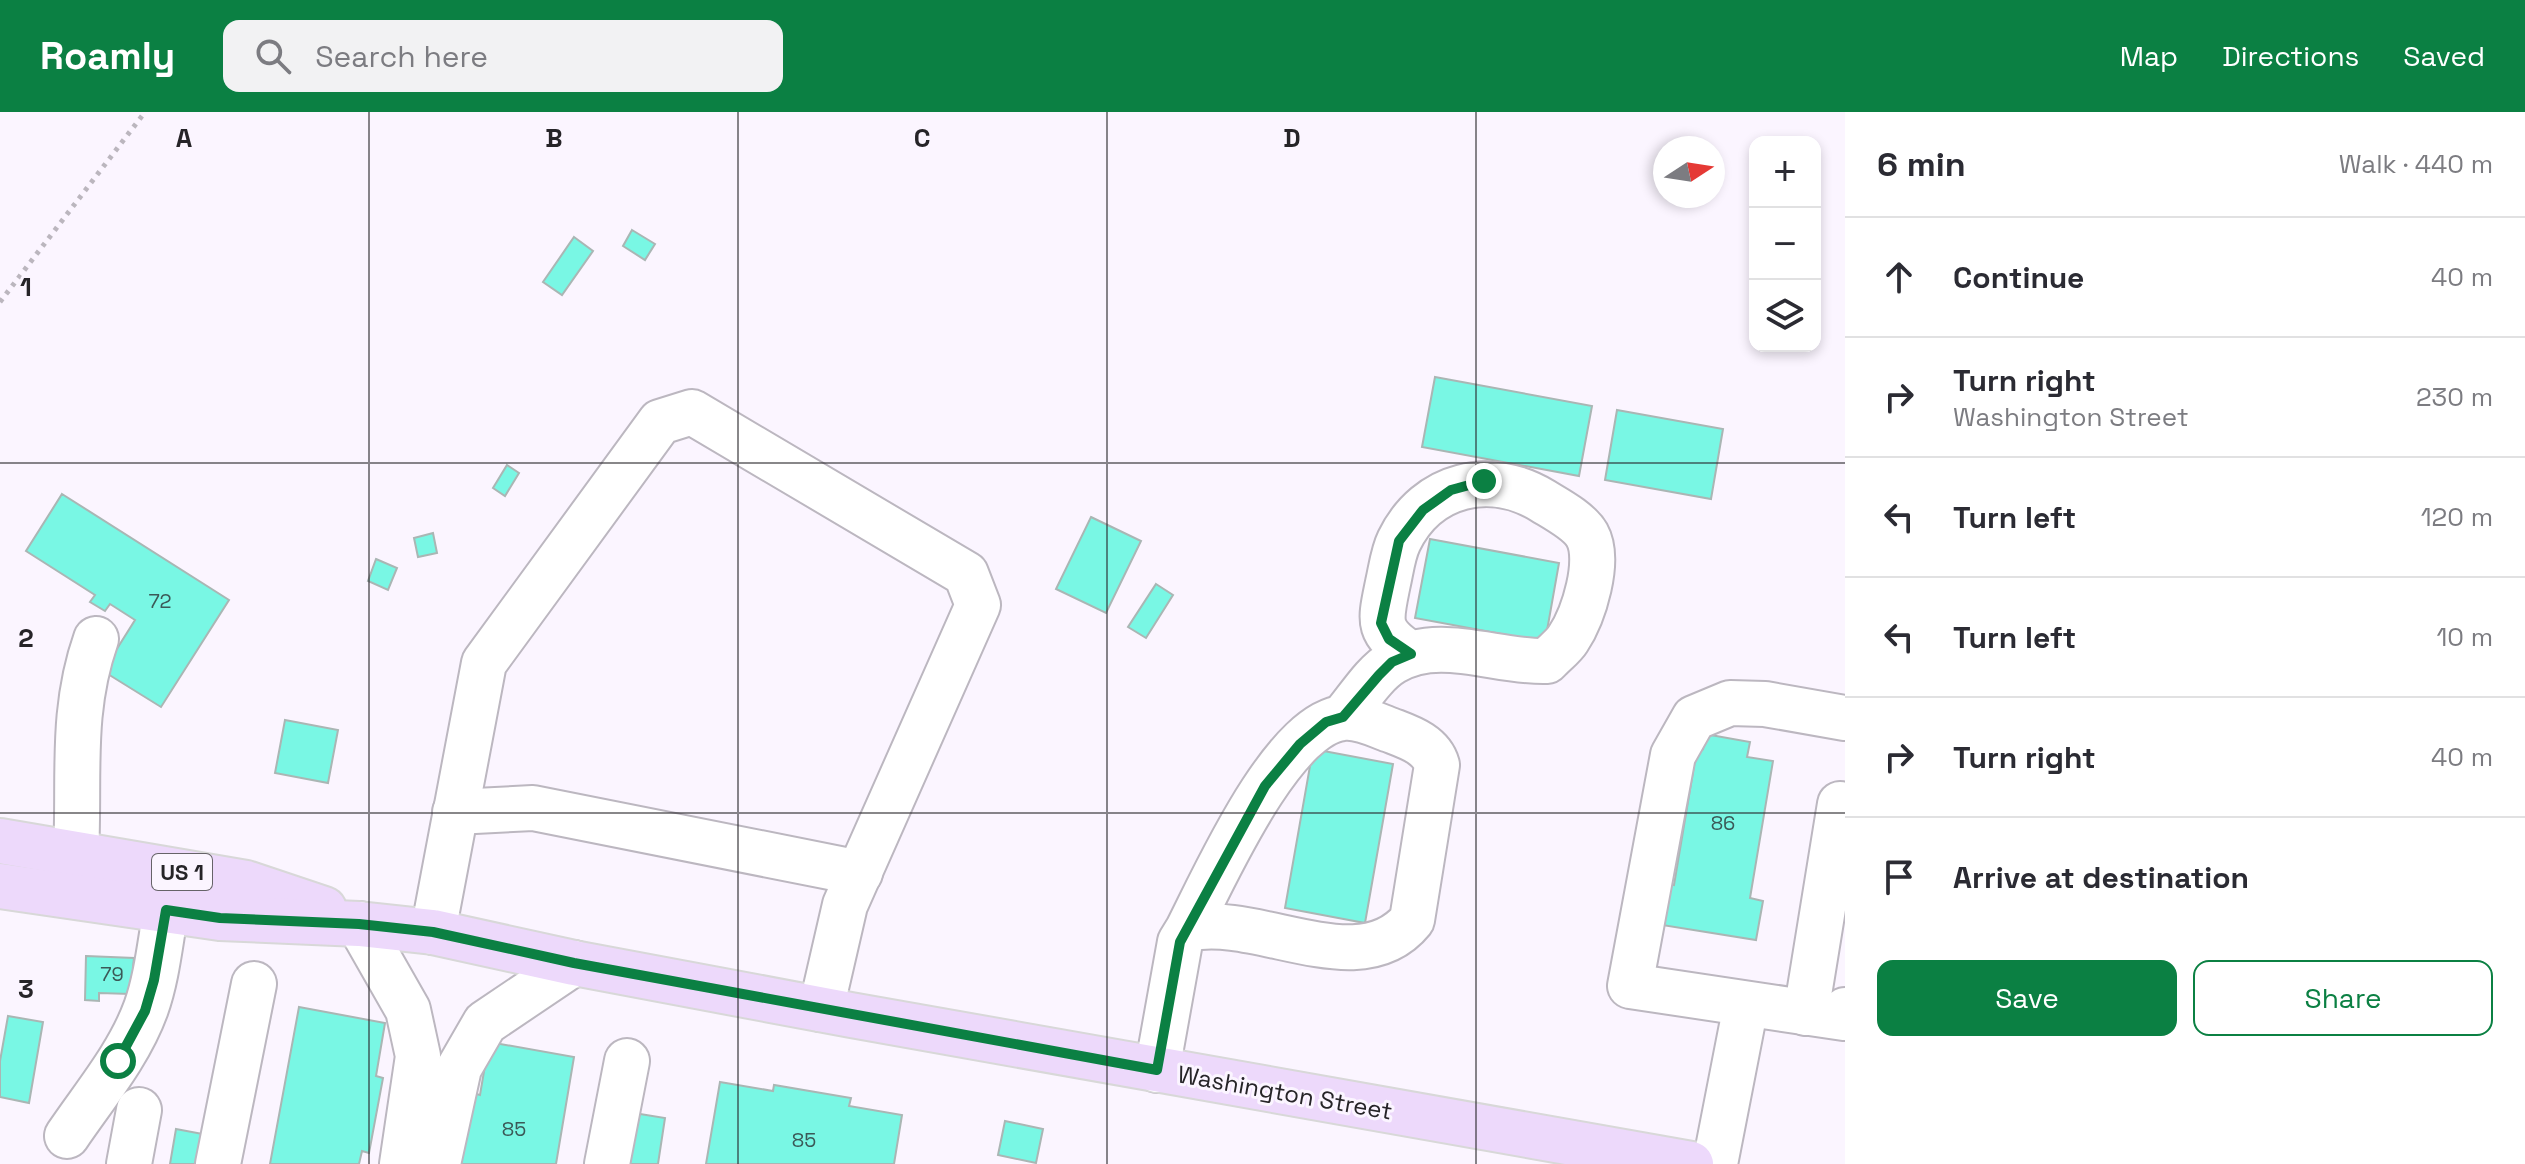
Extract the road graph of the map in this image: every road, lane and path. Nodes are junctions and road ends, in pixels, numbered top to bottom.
1 (145, 112) edge
2 (0, 302) edge
3 (96, 639) dead end
4 (1411, 654) junction
5 (1343, 717) junction
6 (1845, 718) edge
7 (1840, 804) dead end
8 (455, 812) junction
9 (0, 841) edge
10 (76, 854) junction
11 (860, 873) junction
12 (0, 886) edge
13 (166, 910) junction
14 (359, 924) junction
15 (1188, 929) junction
16 (433, 932) junction
17 (574, 963) junction
18 (254, 984) dead end
19 (1746, 1005) junction
20 (821, 1009) junction
21 (1831, 1014) edge
22 (627, 1061) dead end
23 (1157, 1070) junction
24 (139, 1110) dead end
25 (67, 1136) dead end
26 (129, 1164) edge
27 (218, 1164) edge
28 (402, 1164) edge
29 (438, 1164) edge
30 (607, 1164) edge
31 (1691, 1164) edge
32 (1715, 1164) edge

1 - 2 path
3 - 10 lane
4 - 4 lane
4 - 5 lane
5 - 15 lane
5 - 15 lane
6 - 19 lane
7 - 21 lane
8 - 11 lane
8 - 11 lane
8 - 16 lane
9 - 10 main road, Washington Street / US 1
10 - 14 main road, Washington Street / US 1
11 - 20 lane
12 - 13 main road, Washington Street / US 1
13 - 14 main road, Washington Street / US 1
13 - 25 lane
14 - 16 main road, Washington Street / US 1
14 - 28 lane
15 - 23 lane
16 - 17 main road, Washington Street / US 1
17 - 20 main road, Washington Street / US 1
17 - 29 lane
18 - 27 lane
19 - 21 lane
19 - 32 lane
20 - 23 main road, Washington Street / US 1
22 - 30 lane
23 - 31 main road, Washington Street / US 1
24 - 26 lane

